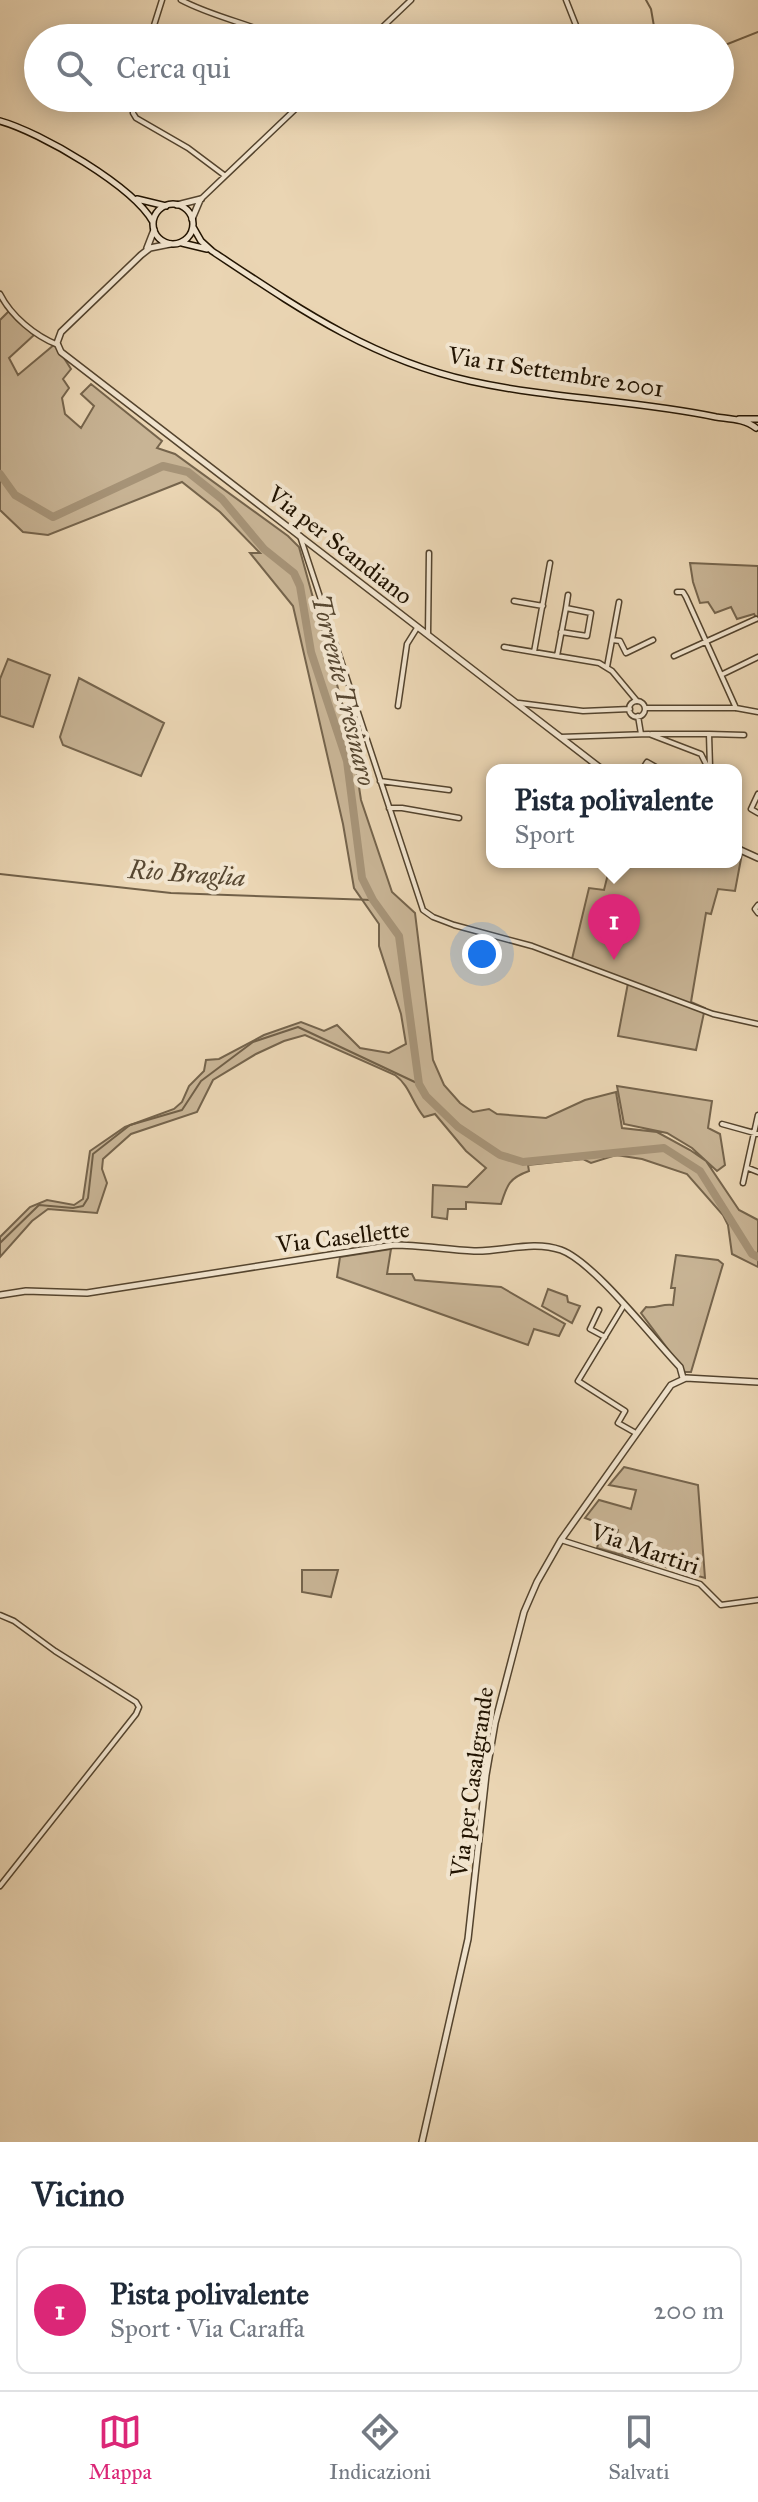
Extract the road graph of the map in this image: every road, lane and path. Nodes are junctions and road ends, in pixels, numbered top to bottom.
1 (162, 0) edge
2 (181, 0) edge
3 (411, 0) edge
4 (566, 0) edge
5 (154, 24) edge
6 (245, 24) edge
7 (386, 24) edge
8 (575, 24) edge
9 (133, 112) edge
10 (292, 112) edge
11 (0, 121) edge
12 (224, 175) junction
13 (136, 199) junction
14 (201, 199) junction
15 (177, 205) junction
16 (166, 206) junction
17 (192, 219) junction
18 (153, 222) junction
19 (193, 227) junction
20 (154, 230) junction
21 (181, 243) junction
22 (170, 244) junction
23 (212, 251) junction
24 (141, 255) junction
25 (0, 294) edge
26 (58, 345) junction
27 (734, 419) junction
28 (758, 419) edge
29 (757, 429) edge
30 (300, 536) junction
31 (429, 553) dead end
32 (550, 563) dead end
33 (677, 592) dead end
34 (568, 595) dead end
35 (514, 601) dead end
36 (619, 602) dead end
37 (543, 606) junction
38 (566, 608) junction
39 (756, 619) dead end
40 (417, 628) junction
41 (561, 632) junction
42 (428, 637) junction
43 (612, 640) junction
44 (653, 640) dead end
45 (707, 642) junction
46 (504, 647) dead end
47 (534, 652) junction
48 (557, 656) junction
49 (674, 656) dead end
50 (758, 657) edge
51 (607, 667) junction
52 (723, 674) junction
53 (637, 701) junction
54 (517, 703) junction
55 (398, 706) dead end
56 (542, 708) junction
57 (645, 708) junction
58 (736, 708) junction
59 (630, 709) junction
60 (758, 712) edge
61 (638, 716) junction
62 (537, 719) junction
63 (641, 734) junction
64 (649, 734) junction
65 (709, 734) junction
66 (744, 735) dead end
67 (561, 737) junction
68 (595, 764) edge
69 (707, 764) edge
70 (710, 764) edge
71 (380, 781) junction
72 (449, 790) dead end
73 (758, 794) edge
74 (389, 808) junction
75 (758, 813) edge
76 (459, 818) dead end
77 (758, 905) edge
78 (758, 913) edge
79 (758, 1024) edge
80 (758, 1115) edge
81 (722, 1124) dead end
82 (756, 1133) edge
83 (748, 1168) junction
84 (758, 1172) edge
85 (743, 1183) dead end
86 (0, 1295) edge
87 (624, 1305) junction
88 (599, 1310) dead end
89 (605, 1337) junction
90 (683, 1378) junction
91 (758, 1382) edge
92 (634, 1432) dead end
93 (561, 1540) junction
94 (758, 1600) edge
95 (0, 1615) edge
96 (0, 1886) edge
97 (422, 2142) edge

1 - 5 street
2 - 6 street
3 - 7 street
4 - 8 street
9 - 12 street
10 - 12 street
11 - 13 street
12 - 14 street
13 - 16 street
13 - 18 street
14 - 15 street
14 - 17 street
15 - 16 street
15 - 17 street
16 - 18 street
17 - 19 street
18 - 20 street
19 - 21 street
19 - 23 street, Via 11 Settembre 2001
20 - 22 street
20 - 24 street
21 - 22 street, Via 11 Settembre 2001
21 - 23 street, Via 11 Settembre 2001
22 - 24 street
23 - 27 street, Via 11 Settembre 2001
24 - 26 street
25 - 26 street, Via per Scandiano
26 - 30 street, Via per Scandiano
27 - 28 street, Via 11 Settembre 2001
27 - 29 street, Via 11 Settembre 2001
28 - 29 street, Via 11 Settembre 2001
30 - 40 street, Via per Scandiano
30 - 71 street
31 - 42 street
32 - 37 street
33 - 45 street
34 - 38 street
35 - 37 street
36 - 43 street
37 - 47 street
38 - 41 street
38 - 41 street
39 - 45 street
40 - 42 street, Via per Scandiano
40 - 55 street
41 - 48 street
42 - 54 street, Via per Scandiano
43 - 44 street
43 - 51 street
45 - 49 street
45 - 52 street
46 - 47 street
47 - 48 street
48 - 51 street
50 - 52 street
51 - 53 street
52 - 58 street
53 - 57 street
53 - 59 street
54 - 56 street
54 - 62 street, Via per Scandiano
56 - 59 street
56 - 62 street
57 - 58 street
57 - 61 street
58 - 60 street
59 - 61 street
61 - 63 street
62 - 67 street, Via per Scandiano
63 - 64 street
63 - 67 street
64 - 65 street
64 - 69 street
65 - 66 street
65 - 70 street
67 - 68 street, Via per Scandiano
71 - 72 street
71 - 74 street
73 - 75 street
74 - 76 street
74 - 79 street
77 - 78 street
80 - 82 street
81 - 82 street
82 - 83 street
83 - 84 street
83 - 85 street
86 - 87 street, Via Casellette
87 - 89 street
87 - 90 street, Via Casellette
88 - 89 street
89 - 92 street
90 - 91 street
90 - 93 street, Via per Casalgrande
93 - 94 street, Via Martiri
93 - 97 street, Via per Casalgrande
95 - 96 street

